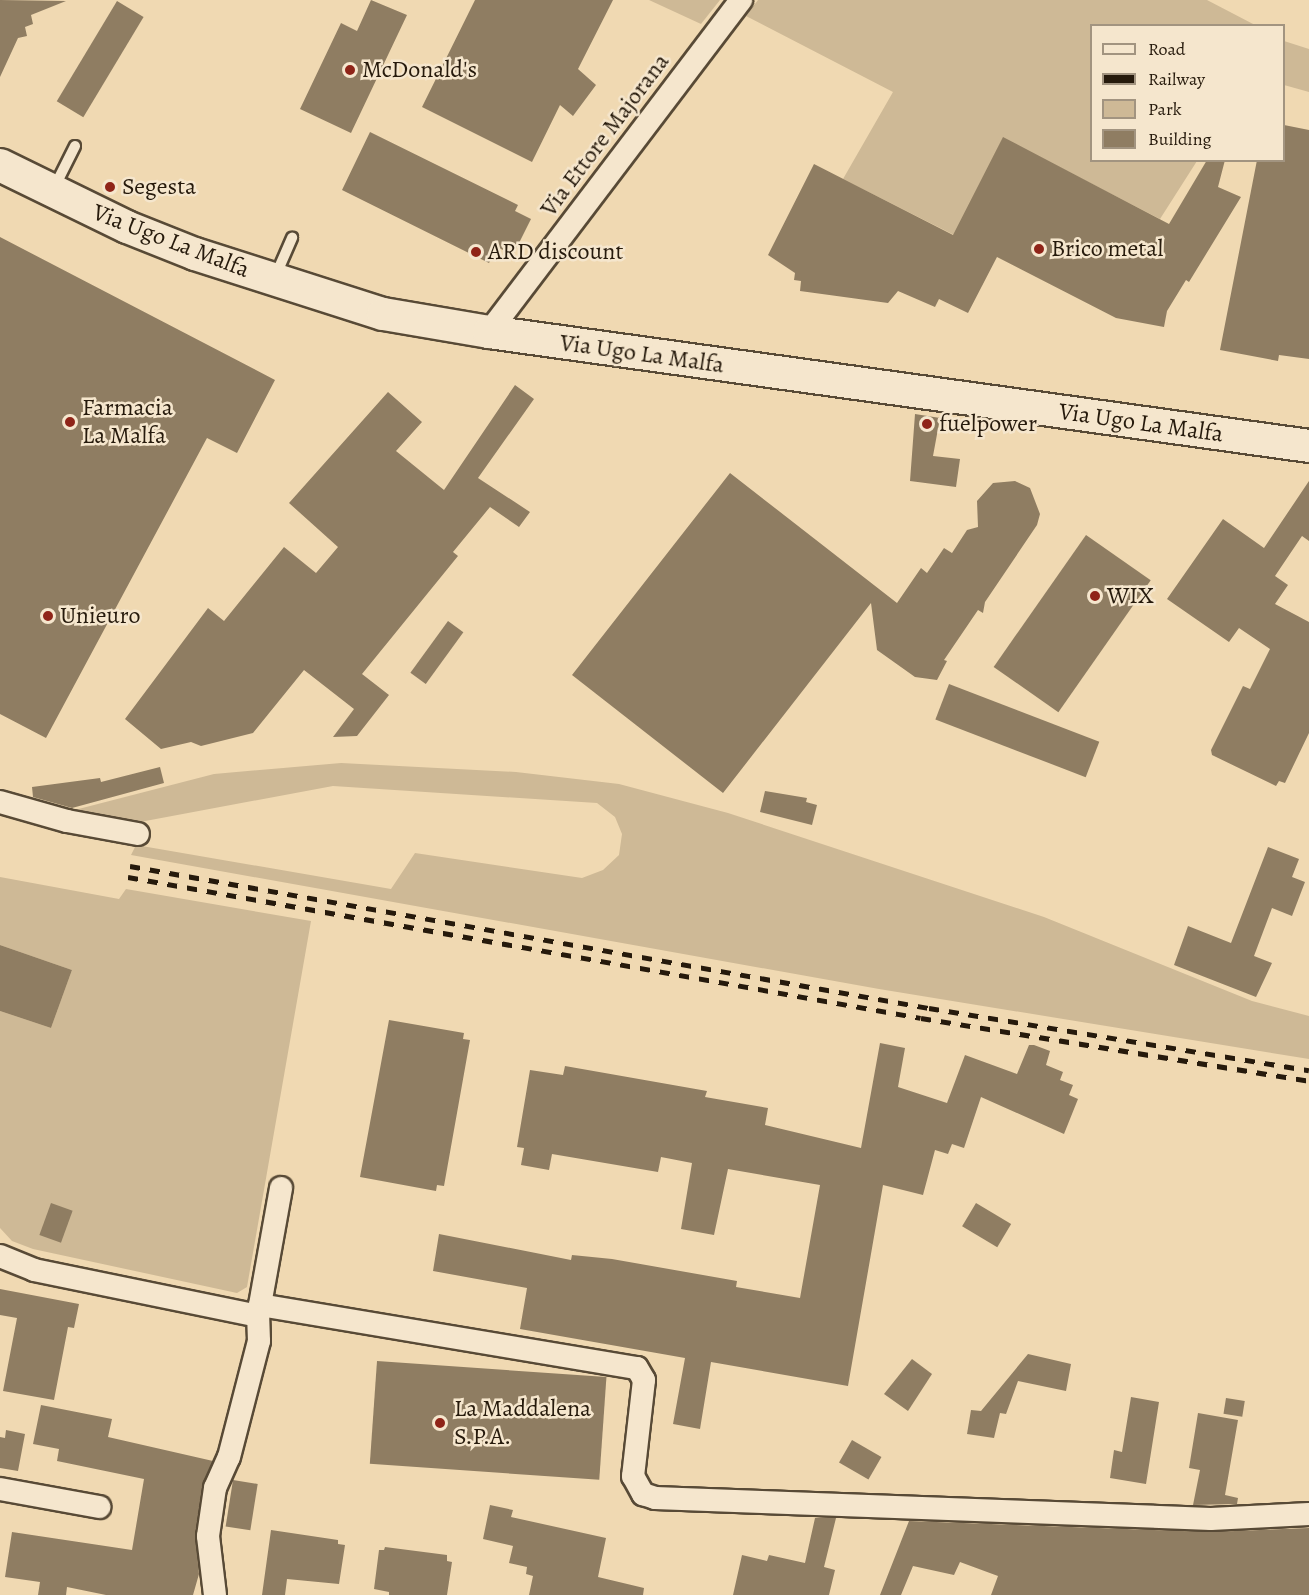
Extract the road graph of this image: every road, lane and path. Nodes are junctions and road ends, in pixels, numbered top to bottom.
1 (741, 0) edge
2 (75, 146) dead end
3 (0, 165) edge
4 (52, 192) junction
5 (292, 237) dead end
6 (273, 280) junction
7 (489, 332) junction
8 (1309, 446) edge
9 (0, 802) edge
10 (138, 834) dead end
11 (281, 1188) dead end
12 (0, 1256) edge
13 (259, 1310) junction
14 (0, 1489) edge
15 (99, 1507) dead end
16 (1309, 1514) edge
17 (214, 1595) edge

1 - 7 street, Via Ettore Majorana
2 - 4 lane
3 - 4 street, Via Ugo La Malfa
4 - 6 street, Via Ugo La Malfa
5 - 6 lane
6 - 7 street, Via Ugo La Malfa
7 - 8 street, Via Ugo La Malfa
9 - 10 street
11 - 13 street
12 - 13 street
13 - 16 street
13 - 17 street
14 - 15 street

